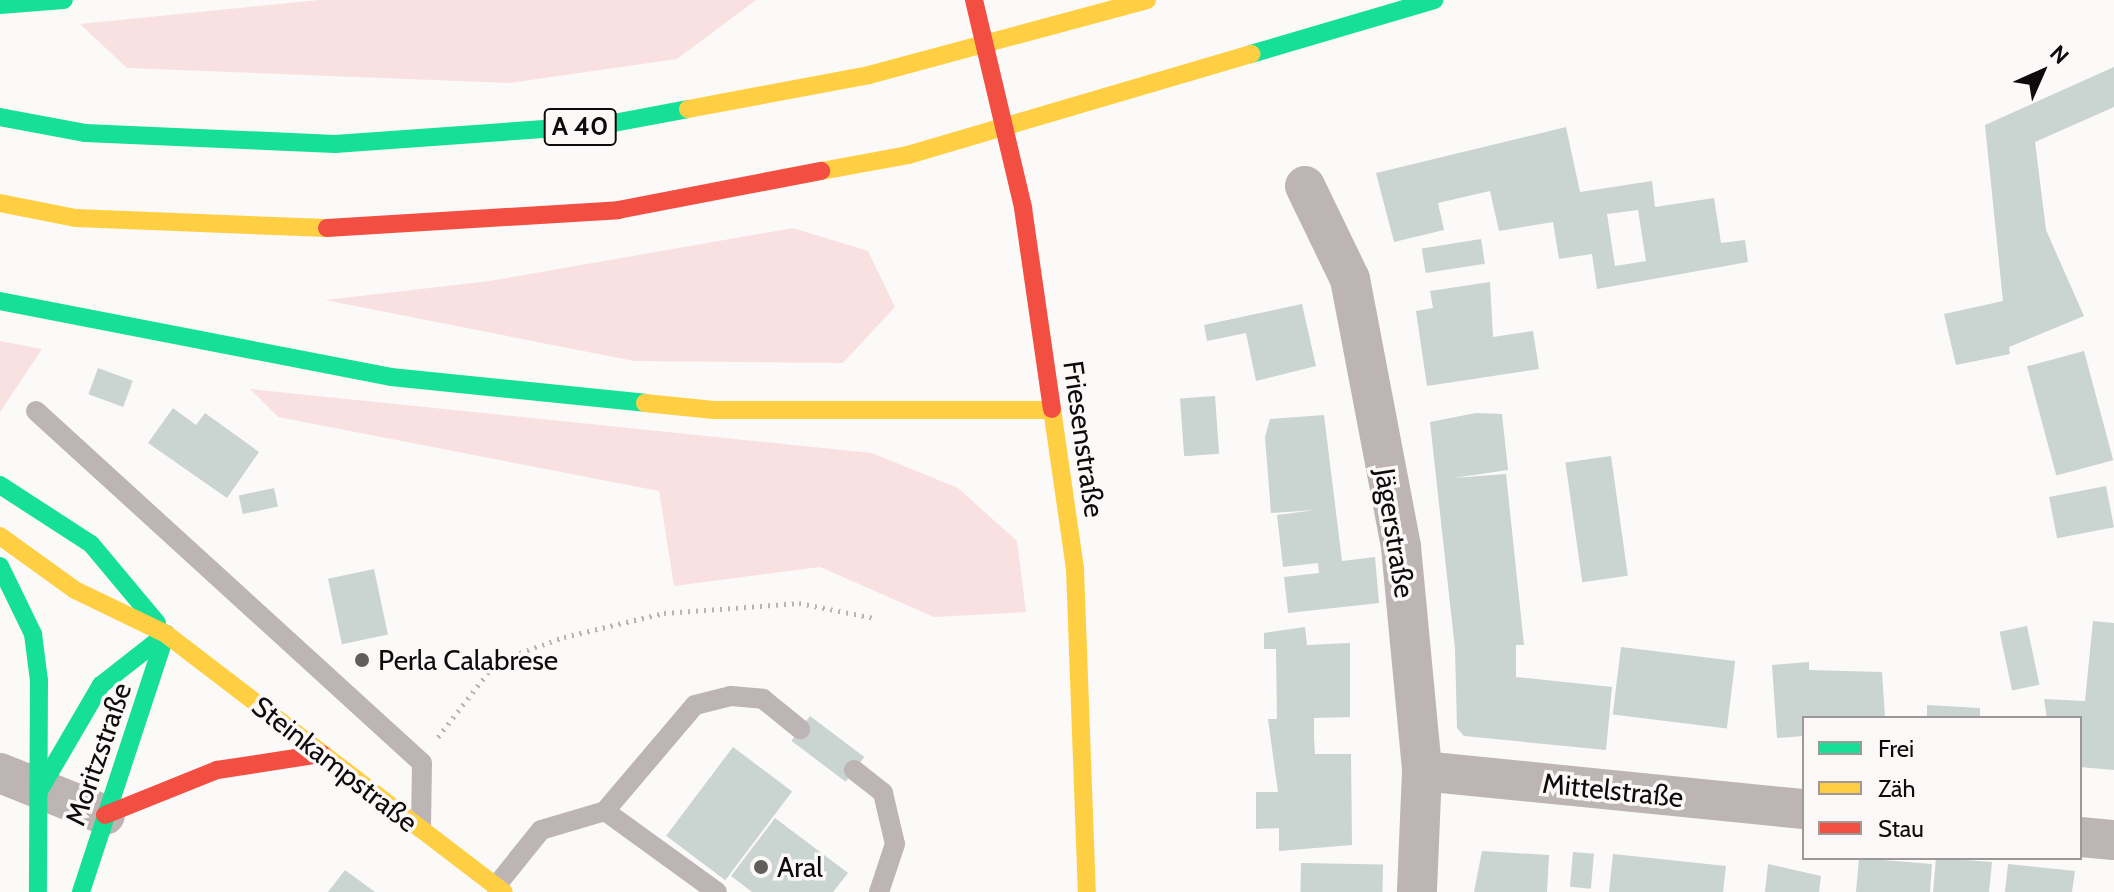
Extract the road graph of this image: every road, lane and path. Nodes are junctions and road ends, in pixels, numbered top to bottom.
1 (64, 0) edge
2 (974, 0) edge
3 (1147, 0) edge
4 (1434, 0) edge
5 (0, 5) edge
6 (0, 117) edge
7 (1305, 186) dead end
8 (0, 203) edge
9 (0, 301) edge
10 (1052, 410) junction
11 (36, 411) dead end
12 (0, 485) edge
13 (0, 536) edge
14 (0, 566) edge
15 (874, 618) dead end
16 (166, 634) junction
17 (800, 729) dead end
18 (322, 754) junction
19 (422, 763) junction
20 (854, 770) dead end
21 (1422, 771) junction
22 (0, 773) edge
23 (39, 791) junction
24 (1802, 809) edge
25 (605, 811) junction
26 (105, 815) junction
27 (421, 830) junction
28 (2082, 837) edge
29 (2114, 840) edge
30 (500, 889) edge
31 (38, 892) edge
32 (81, 892) edge
33 (717, 892) edge
34 (879, 892) edge
35 (1087, 892) edge
36 (1417, 892) edge

1 - 5 main road
2 - 10 main road, Friesenstraße
3 - 6 main road, A 40
4 - 8 main road
7 - 21 street, Jägerstraße
9 - 10 main road
10 - 35 main road, Friesenstraße
11 - 19 lane
12 - 16 main road, Steinkampstraße
13 - 16 main road, Steinkampstraße
14 - 23 main road, Moritzstraße
15 - 19 path
16 - 18 main road, Steinkampstraße
16 - 23 main road
16 - 26 main road, Moritzstraße
17 - 25 lane
18 - 26 main road
18 - 27 main road, Steinkampstraße
19 - 27 lane
20 - 34 lane
21 - 24 street, Mittelstraße
21 - 36 street, Jägerstraße
22 - 23 street
23 - 26 street
23 - 31 main road, Moritzstraße
25 - 30 lane
25 - 33 lane
26 - 32 main road, Moritzstraße
27 - 30 main road, Steinkampstraße
28 - 29 street

